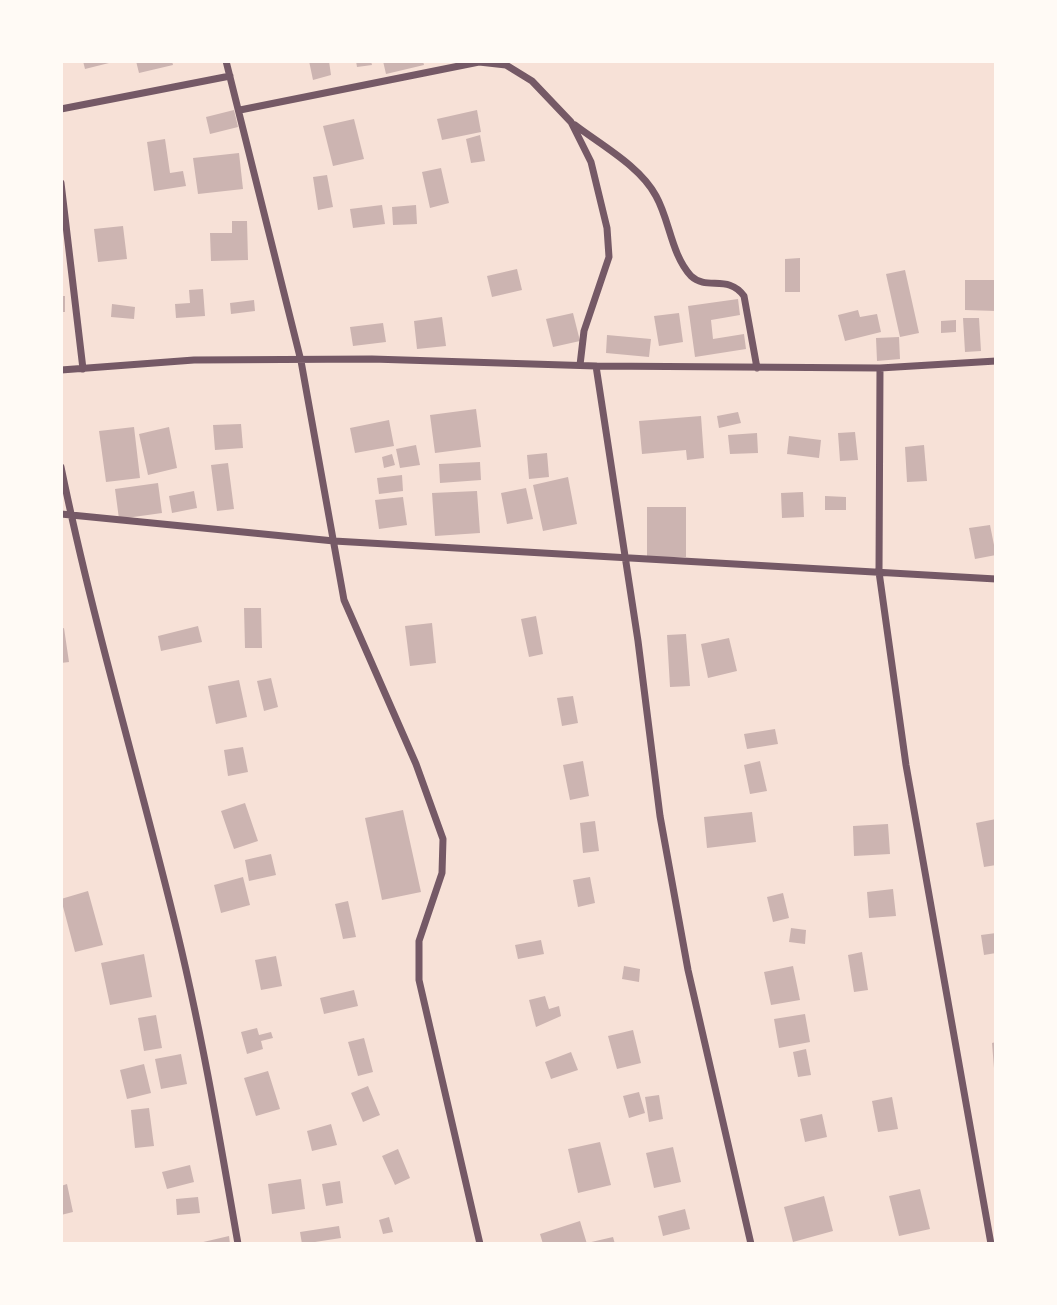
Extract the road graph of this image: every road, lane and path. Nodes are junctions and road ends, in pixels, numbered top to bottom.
1 (226, 61) edge
2 (455, 63) edge
3 (230, 76) junction
4 (61, 109) edge
5 (240, 110) junction
6 (571, 122) junction
7 (61, 183) edge
8 (301, 361) junction
9 (996, 361) edge
10 (580, 365) junction
11 (596, 366) junction
12 (757, 368) junction
13 (880, 368) junction
14 (83, 369) junction
15 (61, 370) edge
16 (61, 467) edge
17 (61, 514) edge
18 (71, 516) junction
19 (334, 541) junction
20 (625, 558) junction
21 (879, 572) junction
22 (996, 579) edge
23 (238, 1244) edge
24 (480, 1244) edge
25 (751, 1244) edge
26 (990, 1244) edge

1 - 3 street
2 - 5 street
2 - 6 street
3 - 4 street
3 - 5 street
5 - 8 street
6 - 10 street
6 - 12 street
7 - 14 street
8 - 10 street
8 - 14 street
8 - 19 street
9 - 13 street
10 - 11 street
11 - 12 street
11 - 20 street
12 - 13 street
13 - 21 street
14 - 15 street
16 - 18 street
17 - 18 street
18 - 19 street
18 - 23 street
19 - 20 street
19 - 24 street
20 - 21 street
20 - 25 street
21 - 22 street
21 - 26 street

